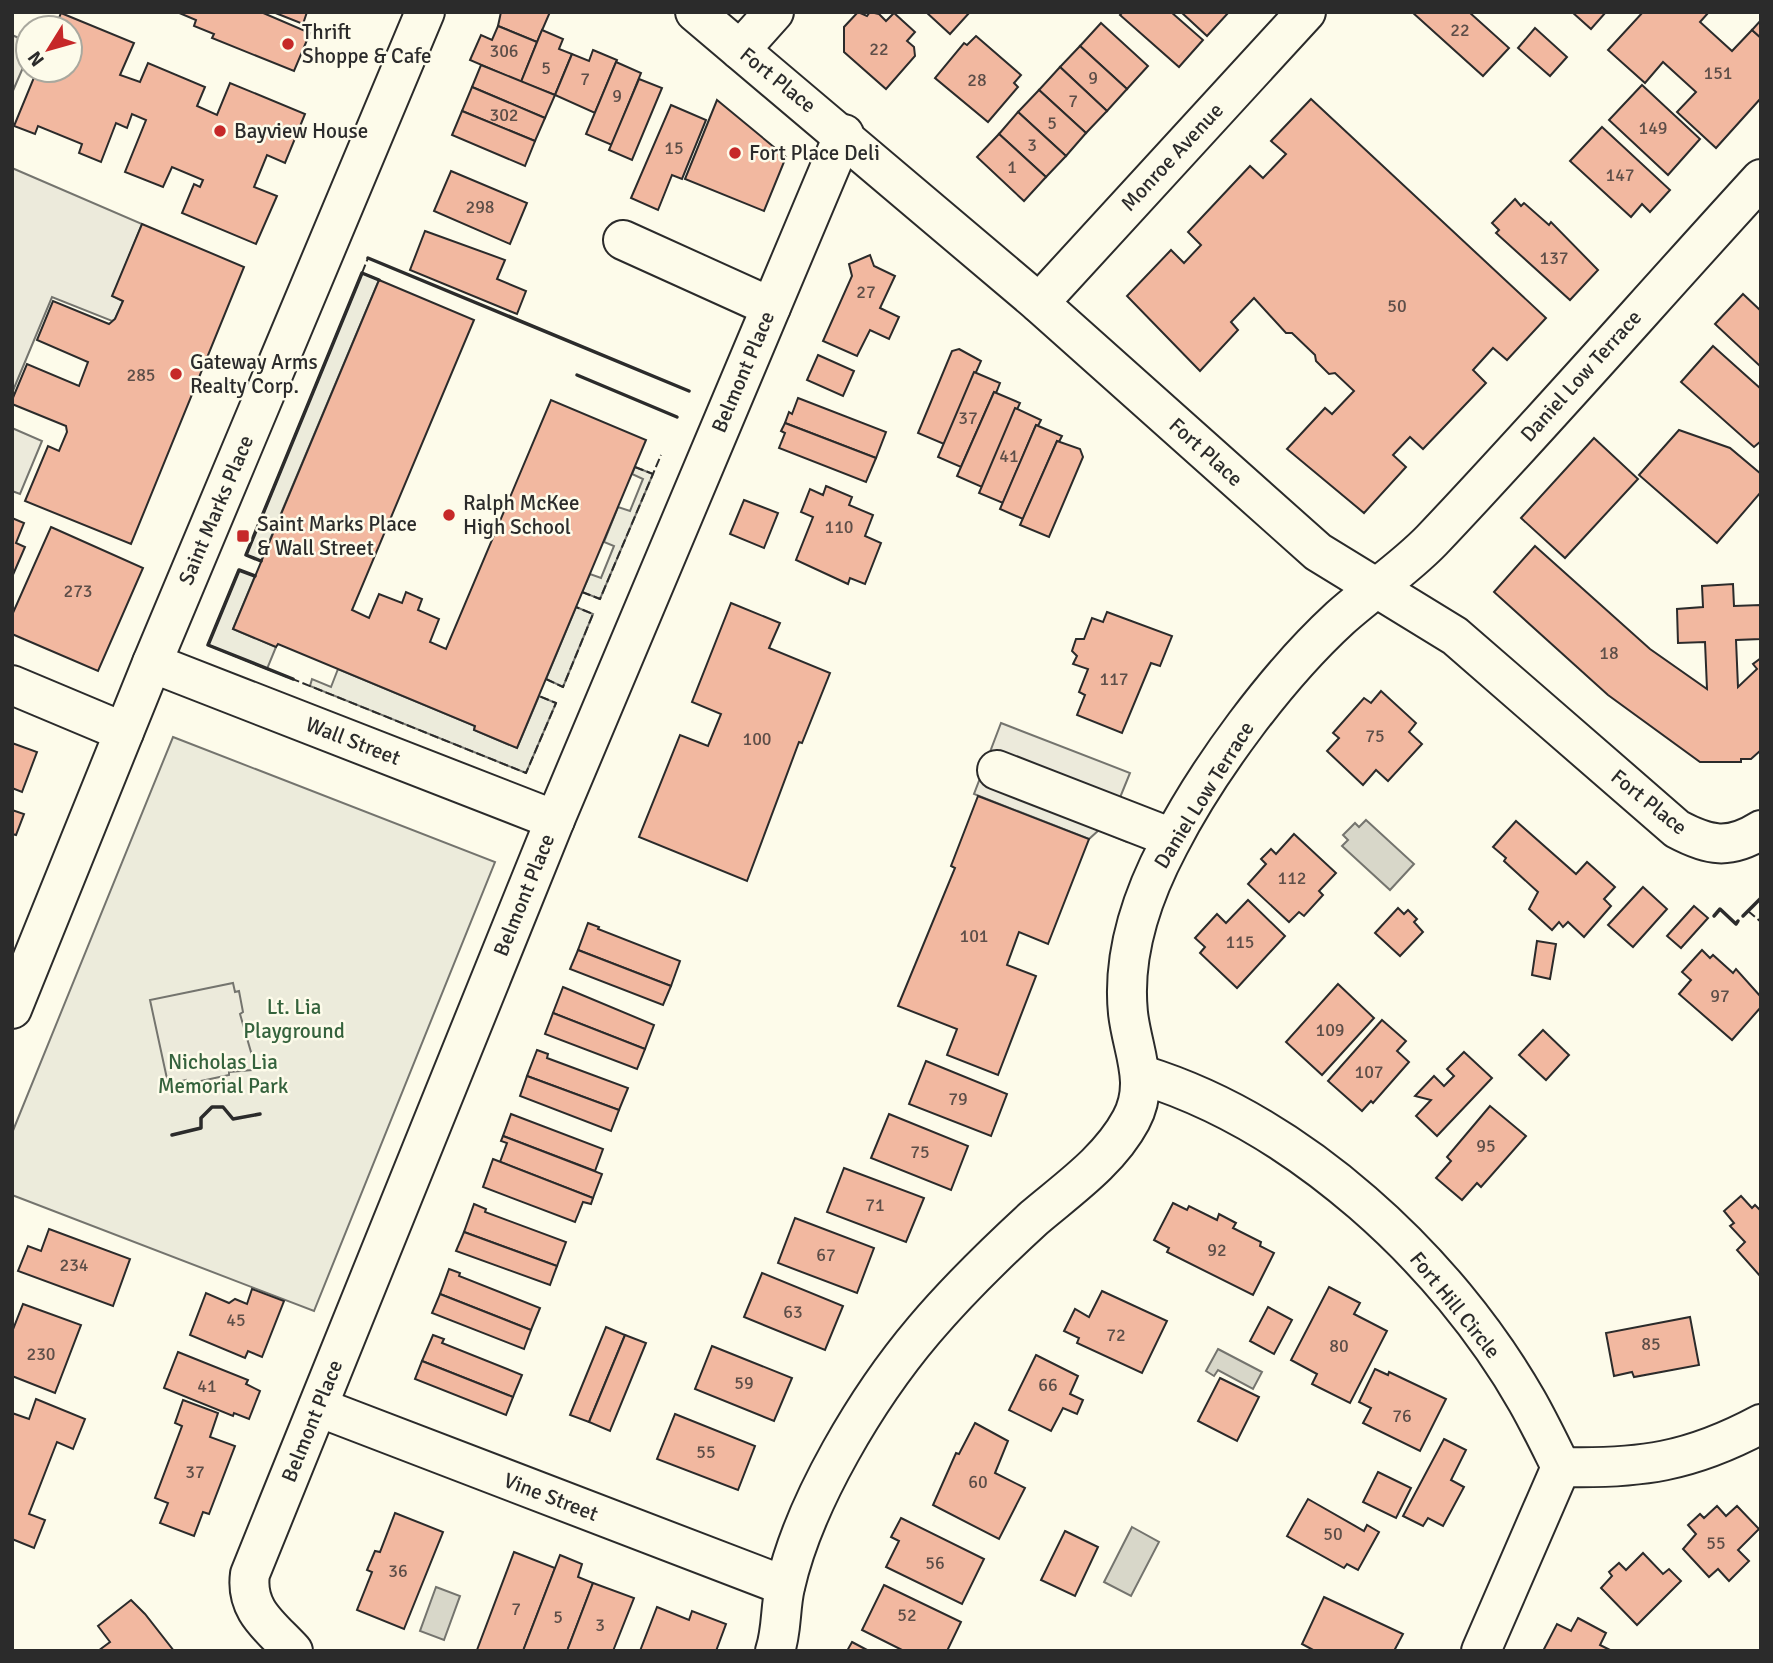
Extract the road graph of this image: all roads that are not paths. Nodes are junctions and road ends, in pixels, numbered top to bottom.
1 (425, 12) edge
2 (695, 12) edge
3 (774, 12) edge
4 (1306, 12) edge
5 (740, 50) junction
6 (844, 134) junction
7 (1761, 179) edge
8 (623, 240) dead end
9 (1039, 303) junction
10 (771, 307) junction
11 (1375, 588) junction
12 (152, 663) junction
13 (12, 685) edge
14 (124, 732) junction
15 (997, 770) dead end
16 (555, 820) junction
17 (1751, 836) edge
18 (1172, 838) junction
19 (12, 1009) edge
20 (1142, 1075) junction
21 (318, 1407) junction
22 (1761, 1424) edge
23 (1561, 1467) junction
24 (785, 1586) junction
25 (293, 1651) edge
26 (775, 1651) edge
27 (1481, 1651) edge

1 - 12 street, Saint Marks Place
2 - 5 street, Fort Place
3 - 5 street
4 - 9 street, Monroe Avenue
5 - 6 street, Fort Place
6 - 9 street, Fort Place
6 - 10 street, Belmont Place
7 - 11 street, Daniel Low Terrace
8 - 10 street
9 - 11 street, Fort Place
10 - 16 street, Belmont Place
11 - 17 street, Fort Place
11 - 18 street, Daniel Low Terrace
12 - 14 street, Saint Marks Place
12 - 16 street, Wall Street
13 - 14 street
14 - 19 street, Saint Marks Place
15 - 18 street
16 - 21 street, Belmont Place
18 - 20 street, Daniel Low Terrace
20 - 23 street, Fort Hill Circle
20 - 24 street, Daniel Low Terrace
21 - 24 street, Vine Street
21 - 25 street, Belmont Place
22 - 23 street
23 - 27 street
24 - 26 street, Daniel Low Terrace

